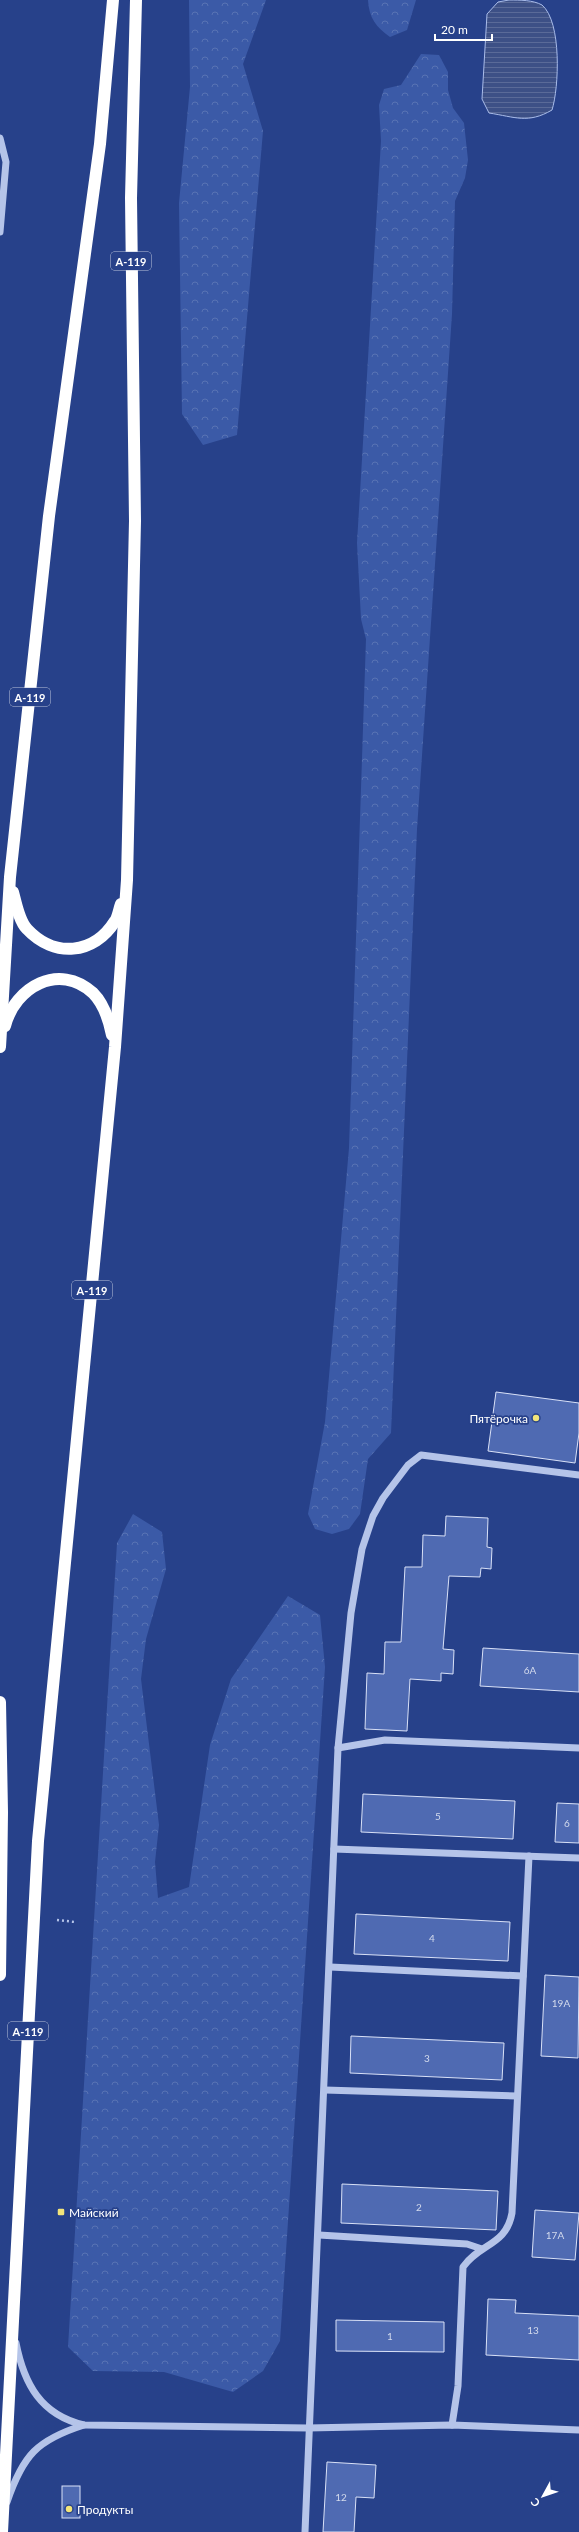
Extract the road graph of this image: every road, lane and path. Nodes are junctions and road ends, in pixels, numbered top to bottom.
1 (113, 0) edge
2 (136, 0) edge
3 (0, 138) edge
4 (0, 232) edge
5 (10, 877) junction
6 (128, 880) junction
7 (115, 1047) junction
8 (0, 1048) edge
9 (579, 1476) edge
10 (0, 1702) edge
11 (338, 1748) junction
12 (579, 1748) edge
13 (1, 1808) edge
14 (334, 1849) junction
15 (529, 1856) junction
16 (579, 1858) edge
17 (57, 1920) dead end
18 (74, 1922) dead end
19 (330, 1967) junction
20 (0, 1975) edge
21 (523, 1976) junction
22 (324, 2090) junction
23 (517, 2096) junction
24 (319, 2235) junction
25 (482, 2249) junction
26 (12, 2326) junction
27 (84, 2425) junction
28 (452, 2425) junction
29 (308, 2428) junction
30 (579, 2430) edge
31 (3, 2515) junction
32 (2, 2532) edge
33 (305, 2532) edge

1 - 5 highway, А-119
2 - 6 highway, А-119
3 - 4 street
5 - 6 highway
5 - 8 highway, А-119
6 - 7 highway, А-119
7 - 8 highway
7 - 26 highway, А-119
9 - 11 street
10 - 13 highway
11 - 12 street
11 - 14 street
13 - 20 highway
14 - 15 street
14 - 19 street
15 - 16 street
15 - 21 street
17 - 18 path
19 - 21 street
19 - 22 street
21 - 23 street
22 - 23 street
22 - 24 street
23 - 25 street
24 - 25 street
24 - 29 street
25 - 28 street
26 - 27 street
26 - 31 highway, А-119
27 - 29 street
27 - 31 street
28 - 29 street
28 - 30 street
29 - 33 street
31 - 32 highway, А-119

